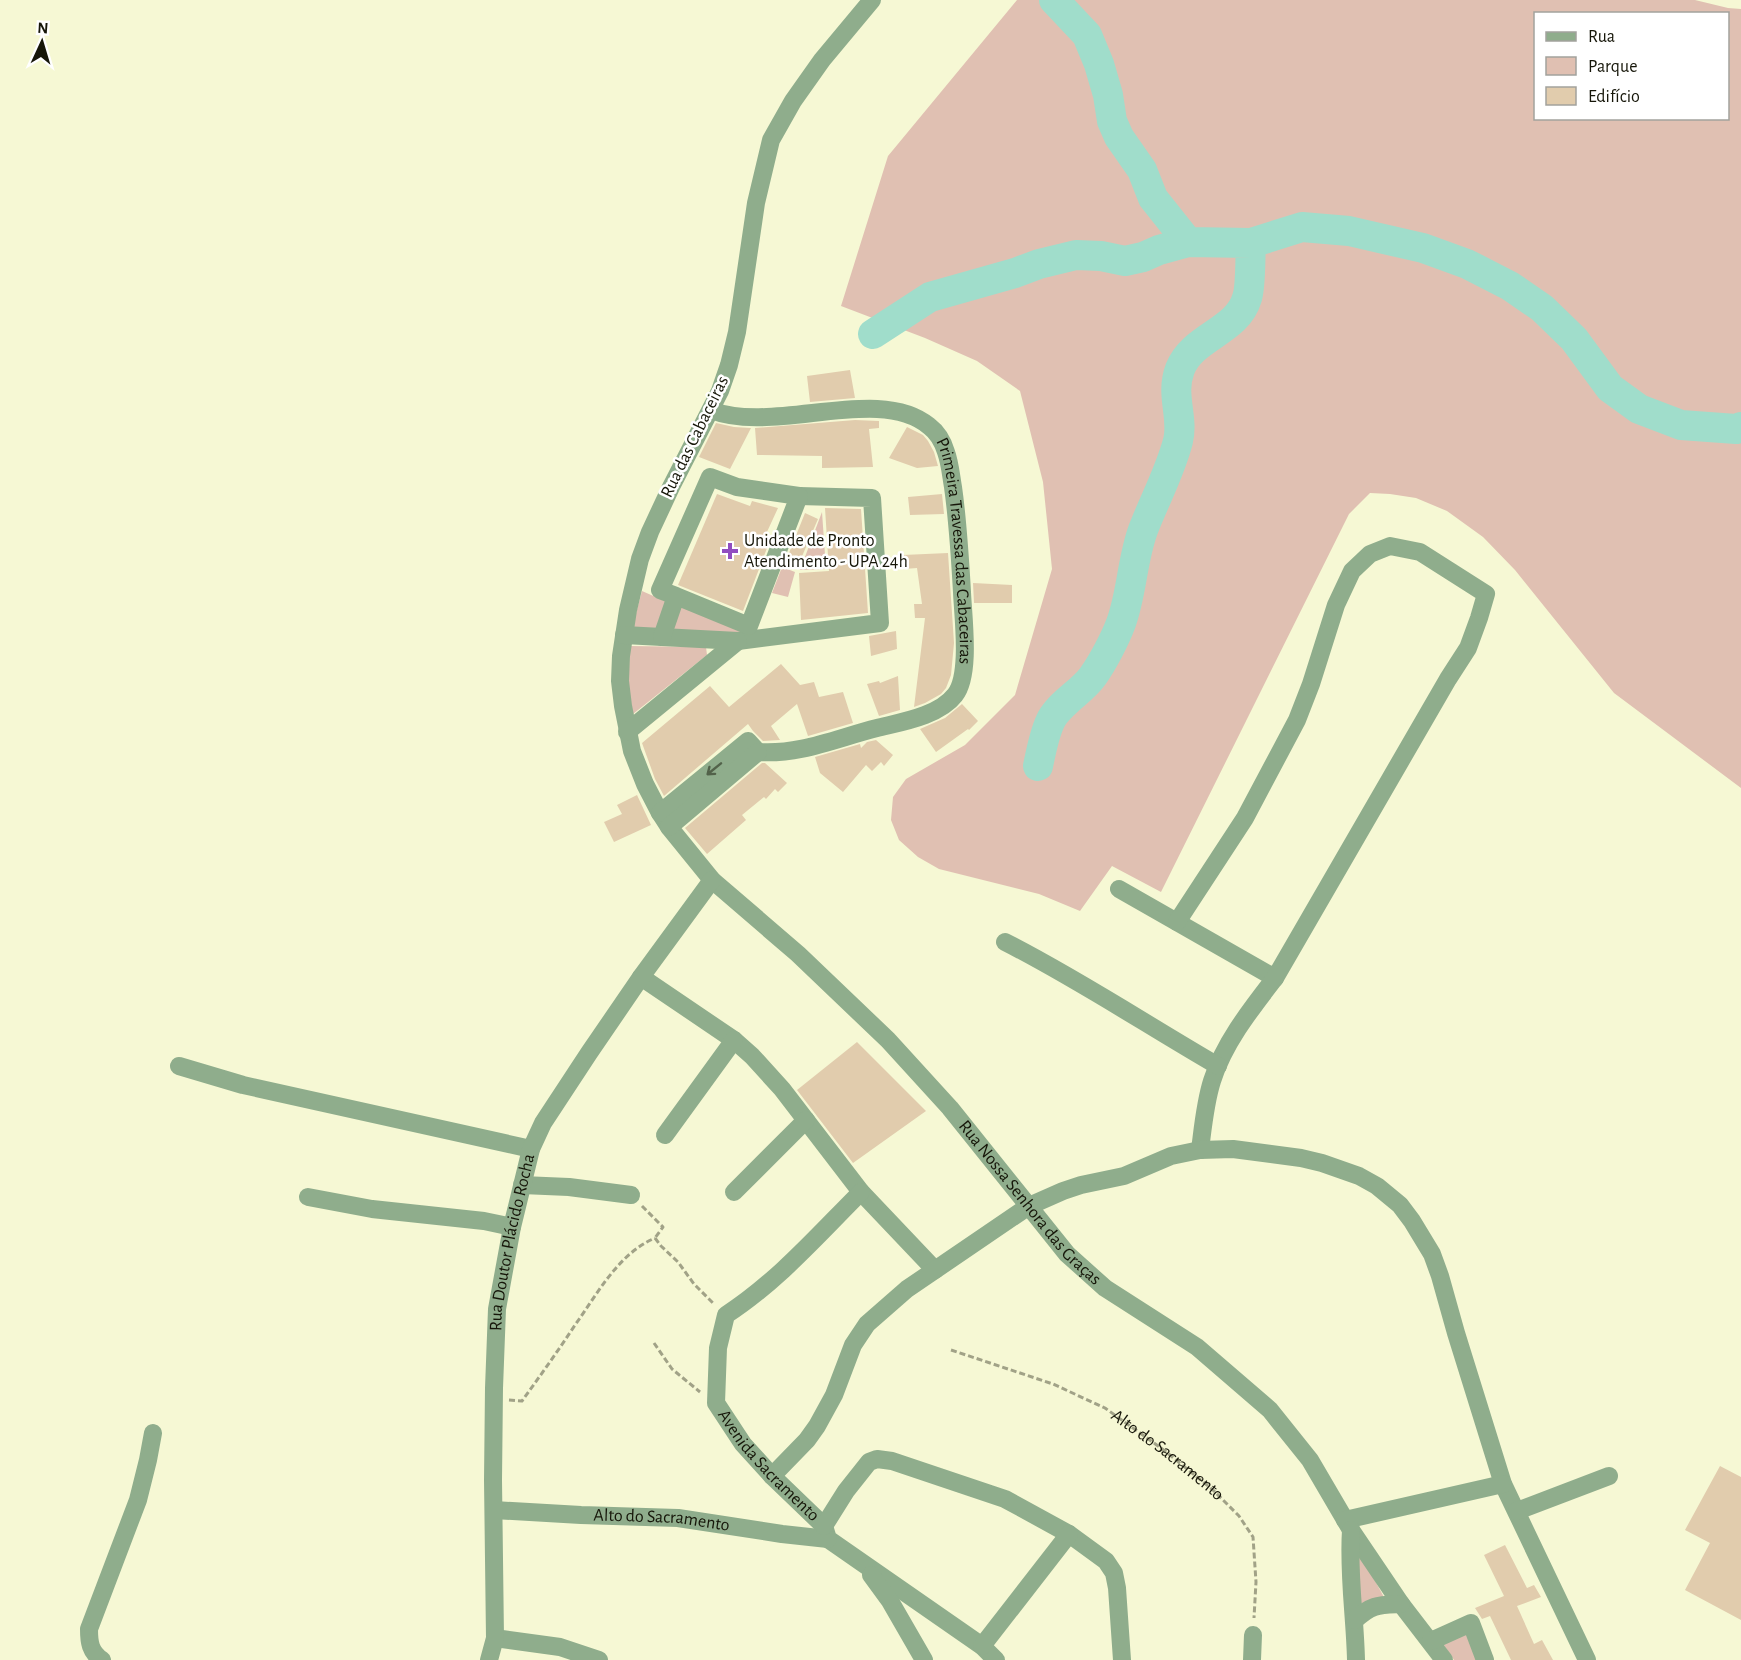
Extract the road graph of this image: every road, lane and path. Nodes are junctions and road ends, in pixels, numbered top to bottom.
1 (872, 0) edge
2 (711, 410) junction
3 (671, 487) junction
4 (799, 496) junction
5 (700, 501) junction
6 (676, 596) junction
7 (624, 635) junction
8 (662, 637) junction
9 (738, 641) junction
10 (627, 732) junction
11 (664, 820) junction
12 (712, 880) junction
13 (1119, 889) dead end
14 (1177, 922) junction
15 (1005, 942) dead end
16 (641, 977) junction
17 (1275, 978) junction
18 (734, 1040) junction
19 (179, 1066) dead end
20 (1218, 1066) junction
21 (806, 1120) junction
22 (665, 1134) dead end
23 (531, 1149) junction
24 (1200, 1150) junction
25 (522, 1185) junction
26 (734, 1191) dead end
27 (861, 1192) junction
28 (631, 1195) joint
29 (308, 1197) dead end
30 (1029, 1206) junction
31 (512, 1227) junction
32 (655, 1238) junction
33 (935, 1270) junction
34 (726, 1315) junction
35 (654, 1343) dead end
36 (951, 1350) dead end
37 (494, 1398) junction
38 (716, 1403) junction
39 (153, 1433) dead end
40 (772, 1476) junction
41 (1609, 1476) dead end
42 (1503, 1484) junction
43 (494, 1510) junction
44 (1517, 1511) junction
45 (1348, 1525) junction
46 (826, 1532) junction
47 (1069, 1534) junction
48 (862, 1562) junction
49 (1401, 1604) junction
50 (1355, 1620) junction
51 (1253, 1635) joint
52 (495, 1638) junction
53 (1431, 1641) junction
54 (982, 1646) junction
55 (102, 1660) edge
56 (489, 1660) edge
57 (599, 1660) edge
58 (924, 1660) edge
59 (996, 1660) edge
60 (1122, 1660) edge
61 (1252, 1660) edge
62 (1356, 1660) edge
63 (1444, 1660) edge
64 (1485, 1660) edge
65 (1587, 1660) edge

1 - 2 street, Rua das Cabaceiras
2 - 3 street, Rua das Cabaceiras
2 - 11 street, Primeira Travessa das Cabaceiras
3 - 5 street
3 - 7 street, Rua das Cabaceiras
4 - 5 street
4 - 6 street
4 - 9 street
5 - 6 street
6 - 8 street
7 - 8 street
7 - 10 street, Rua das Cabaceiras
8 - 9 street
9 - 10 street
10 - 11 street, Rua das Cabaceiras
11 - 12 street, Rua das Cabaceiras
12 - 16 street, Rua Doutor Plácido Rocha
12 - 30 street, Rua Nossa Senhora das Graças
13 - 14 street
14 - 17 street
14 - 17 street
15 - 20 street
16 - 18 street
16 - 23 street, Rua Doutor Plácido Rocha
17 - 20 street
18 - 21 street
18 - 22 street
19 - 23 street
20 - 24 street
21 - 26 street
21 - 27 street
23 - 25 street, Rua Doutor Plácido Rocha
24 - 30 street
24 - 42 street
25 - 28 street
25 - 31 street, Rua Doutor Plácido Rocha
27 - 33 street
27 - 34 street
28 - 32 path
29 - 31 street
30 - 33 street
30 - 45 street, Rua Nossa Senhora das Graças
31 - 37 street, Rua Doutor Plácido Rocha
32 - 34 path
32 - 37 path
33 - 40 street
34 - 38 street, Avenida Sacramento
35 - 38 path
36 - 51 path, Alto do Sacramento
37 - 43 street, Rua Doutor Plácido Rocha
38 - 40 street, Avenida Sacramento
39 - 55 street
40 - 46 street, Avenida Sacramento
41 - 44 street
42 - 44 street
42 - 45 street
43 - 46 street, Alto do Sacramento
43 - 52 street, Rua Doutor Plácido Rocha
44 - 65 street
45 - 49 street, Rua Nossa Senhora das Graças
45 - 50 street
46 - 47 street
46 - 48 street, Avenida Sacramento
47 - 54 street
47 - 60 street
48 - 54 street, Avenida Sacramento
48 - 58 street, Avenida Sacramento
49 - 50 street
49 - 53 street, Rua Nossa Senhora das Graças
50 - 62 street
51 - 61 street
52 - 56 street, Rua Doutor Plácido Rocha
52 - 57 street
53 - 63 street, Rua Nossa Senhora das Graças
53 - 64 street
54 - 59 street, Avenida Sacramento

